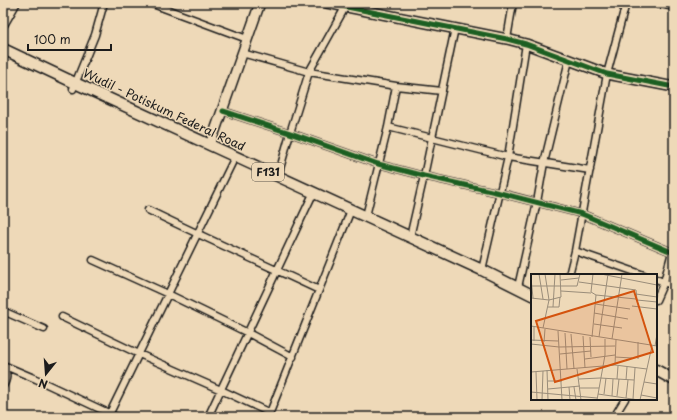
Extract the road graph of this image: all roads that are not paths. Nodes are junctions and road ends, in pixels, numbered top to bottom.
1 (104, 3) edge
2 (150, 3) edge
3 (260, 3) edge
4 (327, 3) edge
5 (512, 3) edge
6 (626, 3) edge
7 (655, 3) edge
8 (12, 4) edge
9 (347, 5) edge
10 (674, 8) edge
11 (3, 24) edge
12 (455, 28) junction
13 (247, 39) junction
14 (507, 39) junction
15 (526, 44) junction
16 (3, 49) edge
17 (242, 53) junction
18 (3, 56) edge
19 (569, 60) junction
20 (309, 72) junction
21 (607, 74) junction
22 (74, 86) junction
23 (396, 86) junction
24 (674, 87) edge
25 (442, 91) junction
26 (223, 111) junction
27 (388, 127) junction
28 (290, 133) junction
29 (432, 138) junction
30 (210, 145) junction
31 (508, 157) junction
32 (232, 163) junction
33 (544, 163) junction
34 (378, 164) junction
35 (590, 170) junction
36 (278, 176) junction
37 (424, 176) junction
38 (500, 193) junction
39 (311, 198) junction
40 (537, 202) junction
41 (148, 210) dead end
42 (350, 213) junction
43 (582, 214) junction
44 (366, 216) junction
45 (197, 234) junction
46 (410, 237) junction
47 (575, 251) junction
48 (673, 252) edge
49 (93, 260) dead end
50 (278, 270) junction
51 (482, 270) junction
52 (569, 274) edge
53 (641, 274) edge
54 (657, 279) edge
55 (664, 282) junction
56 (674, 286) edge
57 (518, 287) junction
58 (319, 290) junction
59 (168, 294) junction
60 (531, 294) edge
61 (657, 298) edge
62 (531, 302) edge
63 (3, 311) edge
64 (62, 317) dead end
65 (44, 329) dead end
66 (248, 333) junction
67 (139, 354) junction
68 (292, 357) junction
69 (657, 364) edge
70 (657, 371) edge
71 (674, 374) edge
72 (674, 380) edge
73 (3, 386) edge
74 (221, 390) junction
75 (623, 400) edge
76 (109, 415) edge
77 (269, 415) edge
78 (117, 417) edge
79 (208, 417) edge
80 (614, 417) edge

1 - 22 street
2 - 13 street
3 - 13 street
4 - 9 street
5 - 14 street
6 - 21 street
7 - 10 street
8 - 11 street
9 - 12 street
9 - 20 street
12 - 14 street
12 - 25 street
13 - 17 street
14 - 15 street
15 - 19 street
15 - 31 street
16 - 22 main road, Wudil - Potiskum Federal Road / F131
17 - 20 street
17 - 26 street
18 - 22 main road, Wudil - Potiskum Federal Road / F131
19 - 21 street
19 - 33 street
20 - 23 street
20 - 28 street
21 - 24 street
21 - 35 street
22 - 30 main road, Wudil - Potiskum Federal Road / F131
22 - 32 main road, Wudil - Potiskum Federal Road / F131
23 - 25 street
23 - 27 street
25 - 29 street
26 - 28 street
26 - 30 street
27 - 29 street
27 - 34 street
28 - 34 street
28 - 36 street
29 - 31 street
29 - 37 street
30 - 36 main road, Wudil - Potiskum Federal Road / F131
31 - 33 street
31 - 38 street
32 - 39 main road, Wudil - Potiskum Federal Road / F131
32 - 45 street
33 - 35 street
33 - 40 street
34 - 37 street
34 - 44 street
35 - 43 street
36 - 42 main road, Wudil - Potiskum Federal Road / F131
37 - 38 street
37 - 46 street
38 - 40 street
38 - 51 street
39 - 42 main road, Wudil - Potiskum Federal Road / F131
39 - 50 street
40 - 43 street
40 - 57 street
41 - 45 street
42 - 44 main road, Wudil - Potiskum Federal Road / F131
42 - 58 street
42 - 62 main road, Wudil - Potiskum Federal Road / F131
43 - 47 street
43 - 48 street
44 - 46 main road, Wudil - Potiskum Federal Road / F131
45 - 50 street
45 - 59 street
46 - 51 main road, Wudil - Potiskum Federal Road / F131
47 - 52 street
47 - 53 street
48 - 55 street
49 - 59 street
50 - 58 street
50 - 66 street
51 - 57 main road, Wudil - Potiskum Federal Road / F131
54 - 55 street
55 - 56 street
55 - 61 street
57 - 60 main road, Wudil - Potiskum Federal Road / F131
58 - 68 street
59 - 66 street
59 - 67 street
63 - 65 street
64 - 67 street
66 - 68 street
66 - 74 street
67 - 74 street
67 - 76 street
68 - 77 street
69 - 71 main road
70 - 72 main road
73 - 76 street
74 - 77 street
74 - 79 street
75 - 80 street
76 - 78 street

